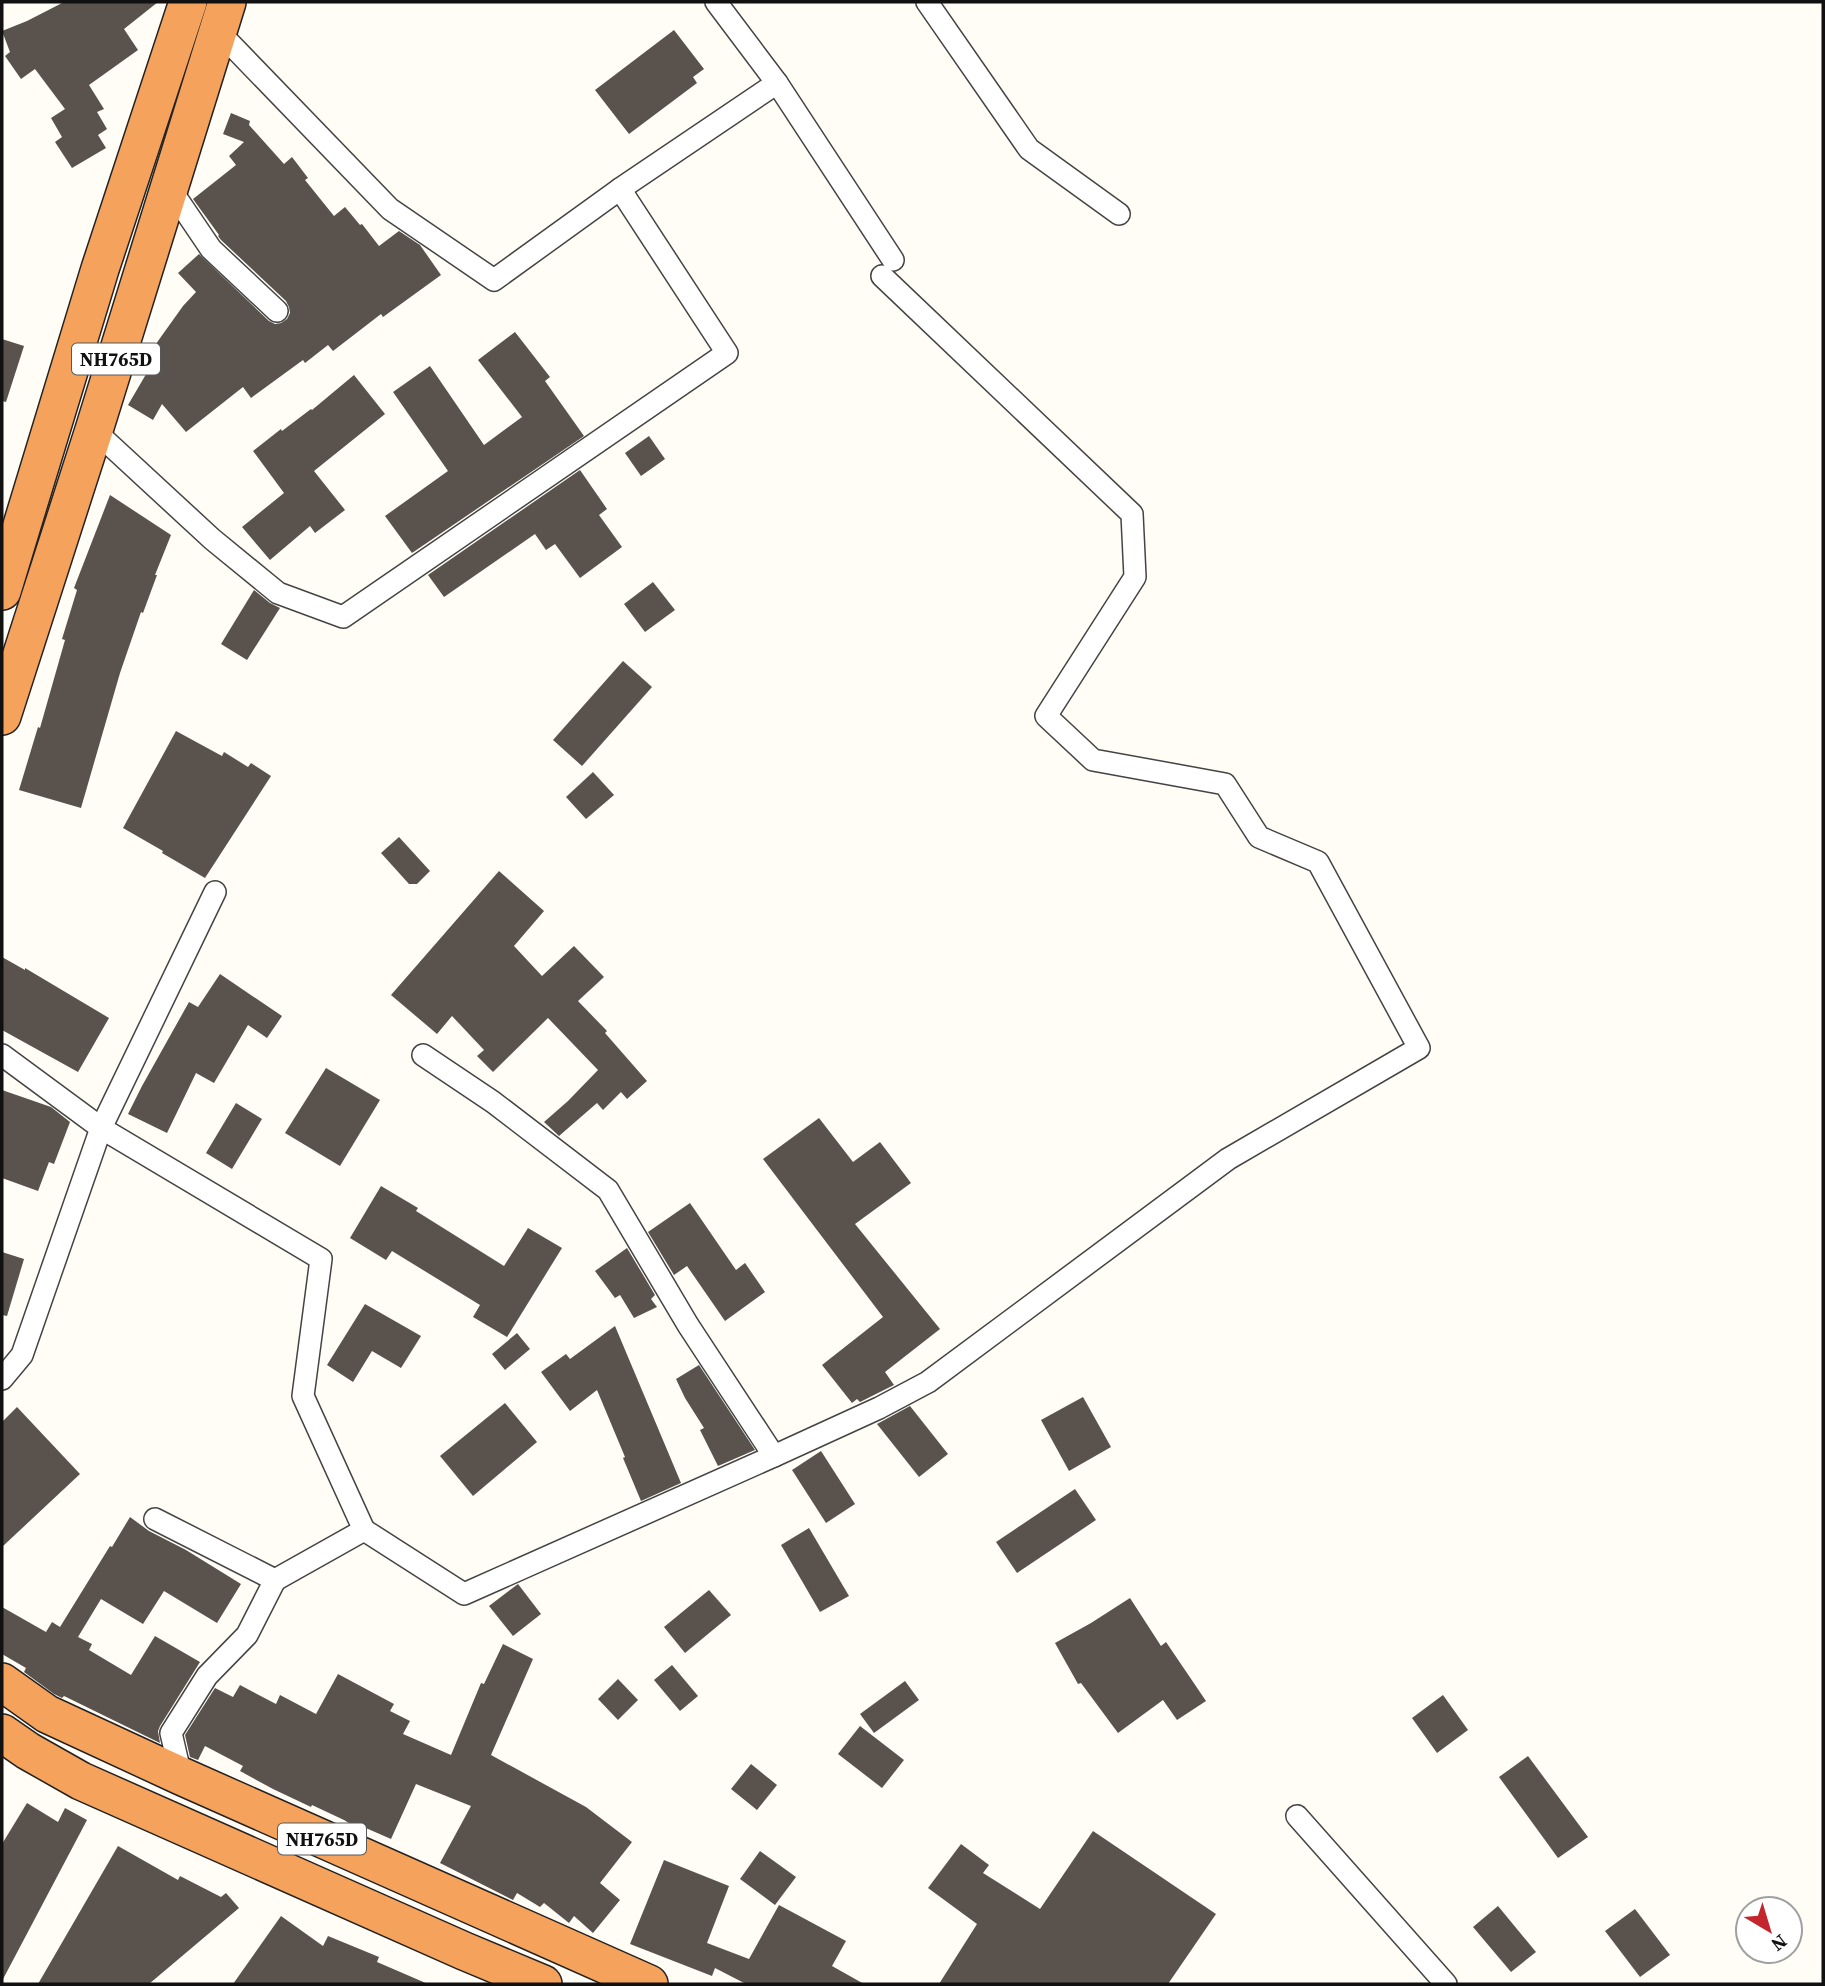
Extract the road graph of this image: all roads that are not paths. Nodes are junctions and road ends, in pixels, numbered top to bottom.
1 (188, 2) edge
2 (716, 2) edge
3 (927, 2) edge
4 (223, 16) edge
5 (777, 83) junction
6 (160, 85) junction
7 (198, 95) junction
8 (169, 187) junction
9 (620, 189) junction
10 (1119, 214) dead end
11 (277, 312) dead end
12 (94, 430) junction
13 (2, 591) edge
14 (2, 716) edge
15 (215, 892) dead end
16 (2, 1055) edge
17 (424, 1055) dead end
18 (101, 1128) junction
19 (2, 1379) edge
20 (774, 1456) junction
21 (155, 1519) dead end
22 (364, 1530) junction
23 (275, 1580) junction
24 (2, 1682) edge
25 (2, 1733) edge
26 (181, 1776) junction
27 (1297, 1816) dead end
28 (543, 1984) edge
29 (649, 1984) edge
30 (1446, 1984) edge

1 - 6 highway, NH765D
2 - 5 street
3 - 10 street
4 - 7 highway, NH765D
4 - 9 street
5 - 9 street
5 - 20 street
6 - 7 highway
6 - 13 highway, NH765D
7 - 8 highway, NH765D
8 - 11 street
8 - 12 highway, NH765D
9 - 12 street
12 - 14 highway, NH765D
15 - 18 street
16 - 18 street
17 - 20 street
18 - 19 street
18 - 22 street
20 - 22 street
21 - 23 street
22 - 23 street
23 - 26 street
24 - 26 highway, NH765D
25 - 28 highway, NH765D
26 - 29 highway, NH765D
27 - 30 street

